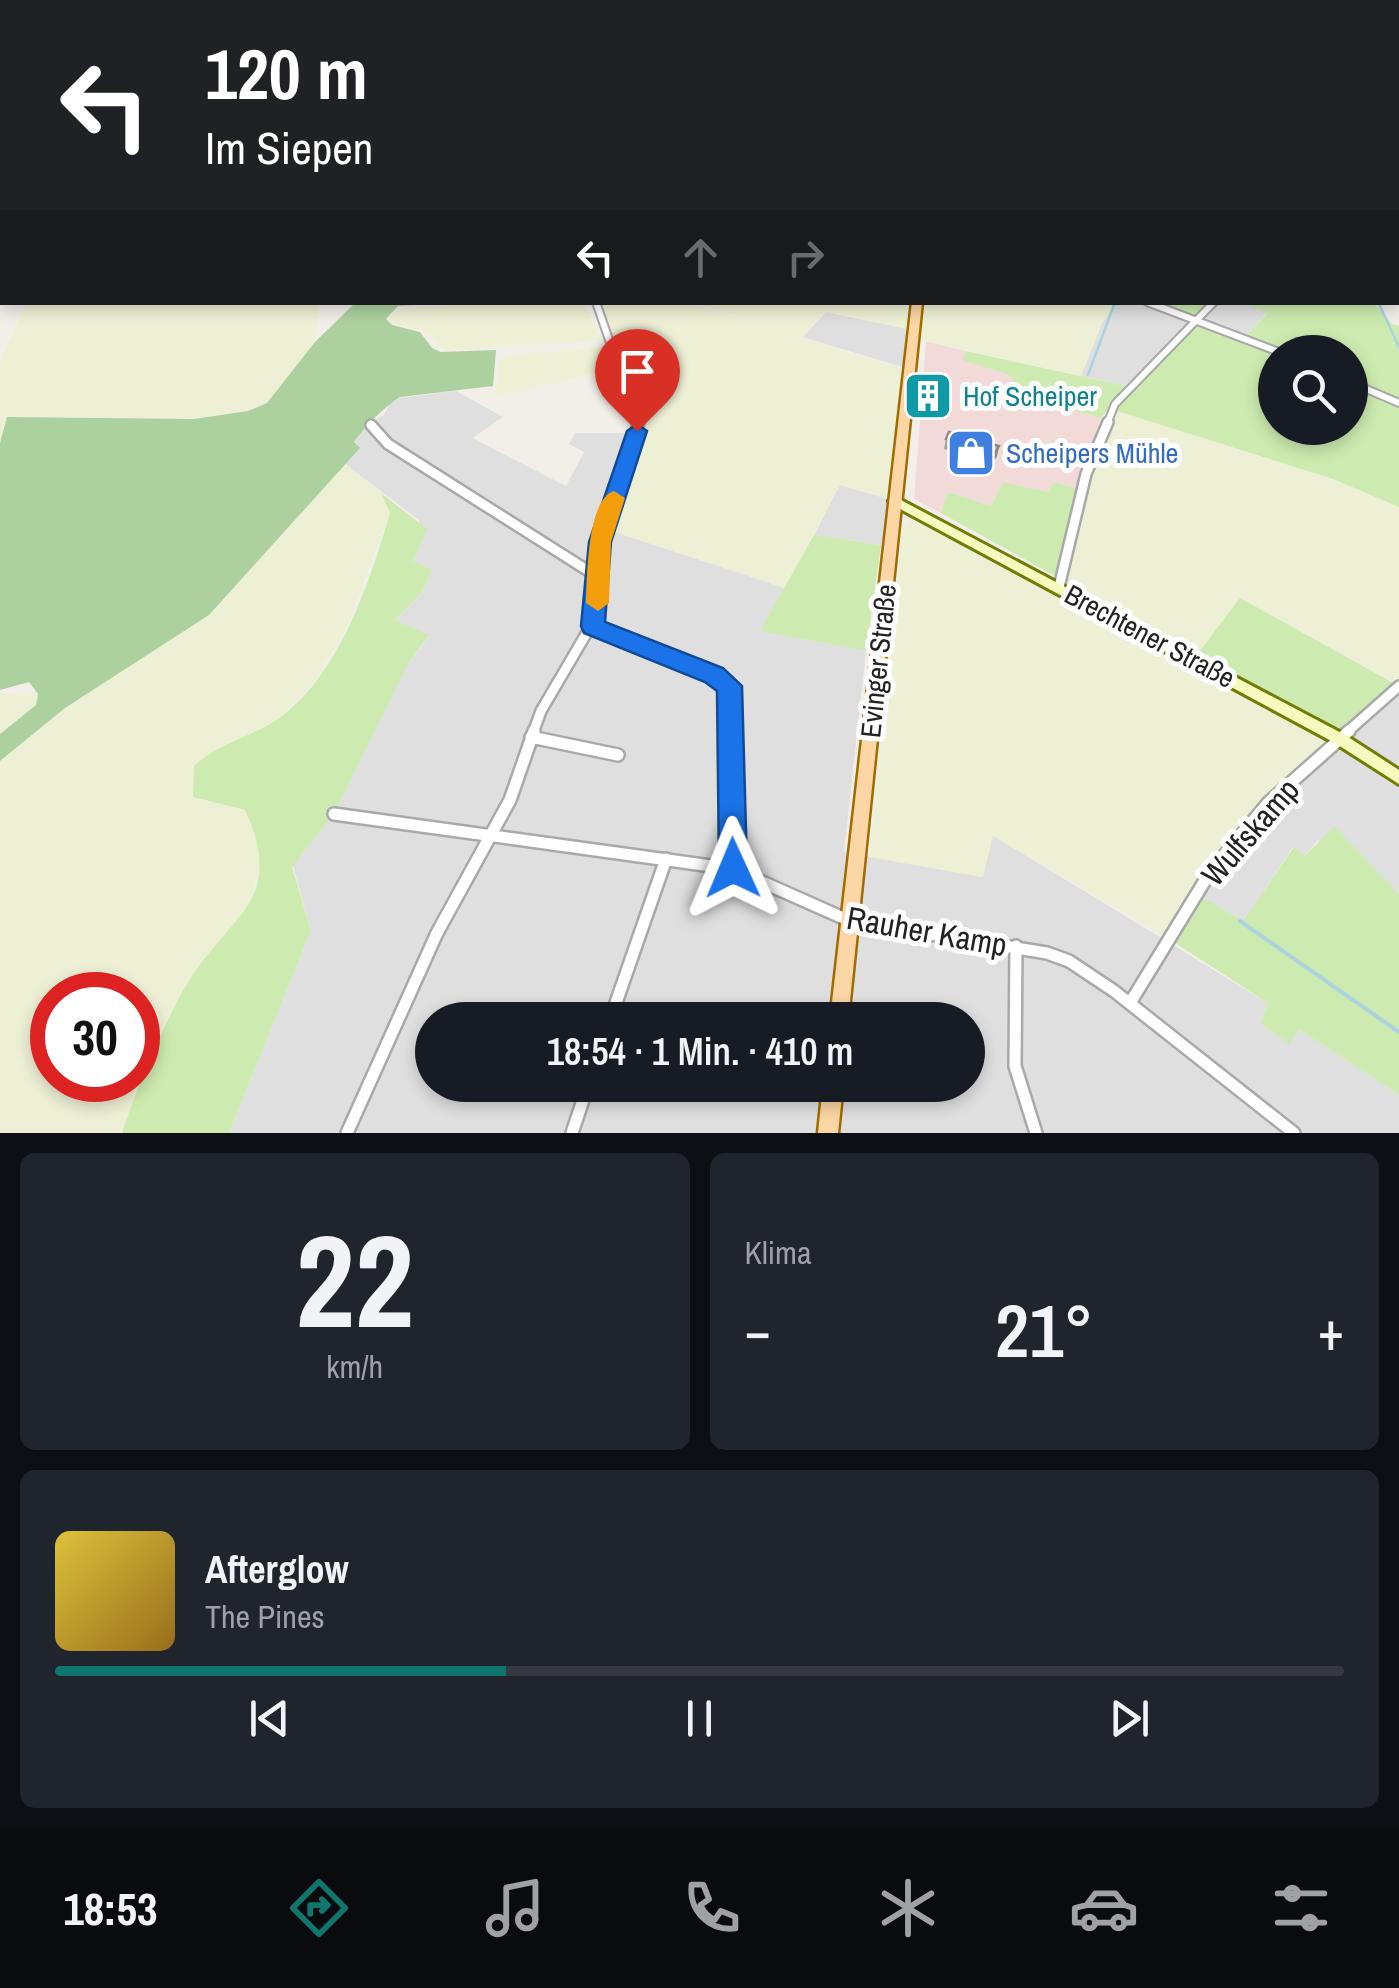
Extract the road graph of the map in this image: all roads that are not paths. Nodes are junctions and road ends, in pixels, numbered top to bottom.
1 (597, 305) edge
2 (917, 305) edge
3 (1156, 305) edge
4 (1211, 305) edge
5 (1199, 319) junction
6 (1258, 343) edge
7 (1368, 389) edge
8 (1399, 402) edge
9 (371, 425) dead end
10 (896, 501) junction
11 (598, 578) junction
12 (1059, 586) junction
13 (592, 626) junction
14 (1399, 686) edge
15 (532, 736) junction
16 (1340, 739) junction
17 (618, 755) dead end
18 (1399, 778) edge
19 (334, 814) dead end
20 (492, 834) junction
21 (666, 859) junction
22 (733, 868) junction
23 (850, 920) junction
24 (1016, 946) junction
25 (616, 1002) edge
26 (841, 1002) edge
27 (1130, 1003) junction
28 (582, 1102) edge
29 (831, 1102) edge
30 (347, 1133) edge
31 (572, 1133) edge
32 (828, 1133) edge
33 (1036, 1133) edge
34 (1294, 1133) edge

1 - 11 street
2 - 10 main road, Evinger Straße
3 - 5 street
4 - 5 street
5 - 6 street
5 - 12 street
7 - 8 street
9 - 11 street
10 - 12 street, Brechtener Straße
10 - 23 main road, Evinger Straße
11 - 13 street
12 - 16 street, Brechtener Straße
13 - 15 street
13 - 22 street
14 - 16 street, Wulfskamp
15 - 17 street
15 - 20 street
16 - 18 street, Brechtener Straße
16 - 27 street, Wulfskamp
19 - 20 street, Rauher Kamp
20 - 21 street, Rauher Kamp
20 - 30 street
21 - 22 street, Rauher Kamp
21 - 25 street
22 - 23 street, Rauher Kamp
23 - 24 street, Rauher Kamp
23 - 26 main road, Evinger Straße
24 - 27 street, Rauher Kamp
24 - 33 street
27 - 34 street, Rauher Kamp
28 - 31 street
29 - 32 main road

